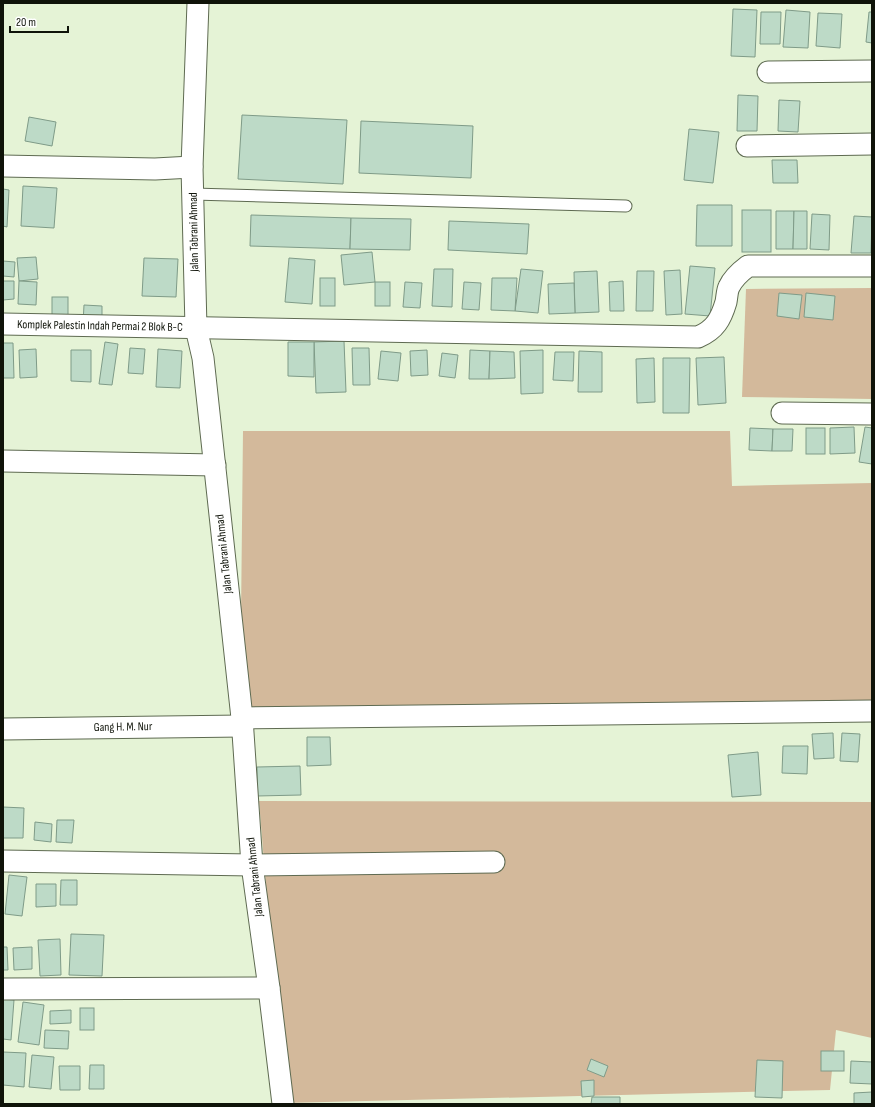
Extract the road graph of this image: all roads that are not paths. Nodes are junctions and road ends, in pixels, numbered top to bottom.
1 (198, 3) edge
2 (872, 71) edge
3 (768, 72) dead end
4 (872, 144) edge
5 (747, 146) dead end
6 (3, 166) edge
7 (192, 166) junction
8 (193, 194) junction
9 (626, 206) dead end
10 (872, 266) edge
11 (3, 324) edge
12 (196, 328) junction
13 (782, 413) dead end
14 (872, 414) edge
15 (3, 462) edge
16 (215, 465) junction
17 (872, 711) edge
18 (242, 722) junction
19 (3, 729) edge
20 (3, 861) edge
21 (494, 862) dead end
22 (252, 865) junction
23 (269, 988) junction
24 (3, 989) edge
25 (283, 1104) edge

1 - 7 street, Jalan Tabrani Ahmad
2 - 3 street
4 - 5 street
6 - 7 street
7 - 8 street, Jalan Tabrani Ahmad
8 - 9 lane
8 - 12 street, Jalan Tabrani Ahmad
10 - 12 street, Komplek Palestin Indah Permai 2 Blok B-C
11 - 12 street, Komplek Palestin Indah Permai 2 Blok B-C
12 - 16 street, Jalan Tabrani Ahmad
13 - 14 street
15 - 16 street
16 - 18 street, Jalan Tabrani Ahmad
17 - 18 street, Gang H. M. Nur
18 - 19 street, Gang H. M. Nur
18 - 22 street, Jalan Tabrani Ahmad
20 - 22 street
21 - 22 street
22 - 23 street, Jalan Tabrani Ahmad
23 - 24 street
23 - 25 street, Jalan Tabrani Ahmad

